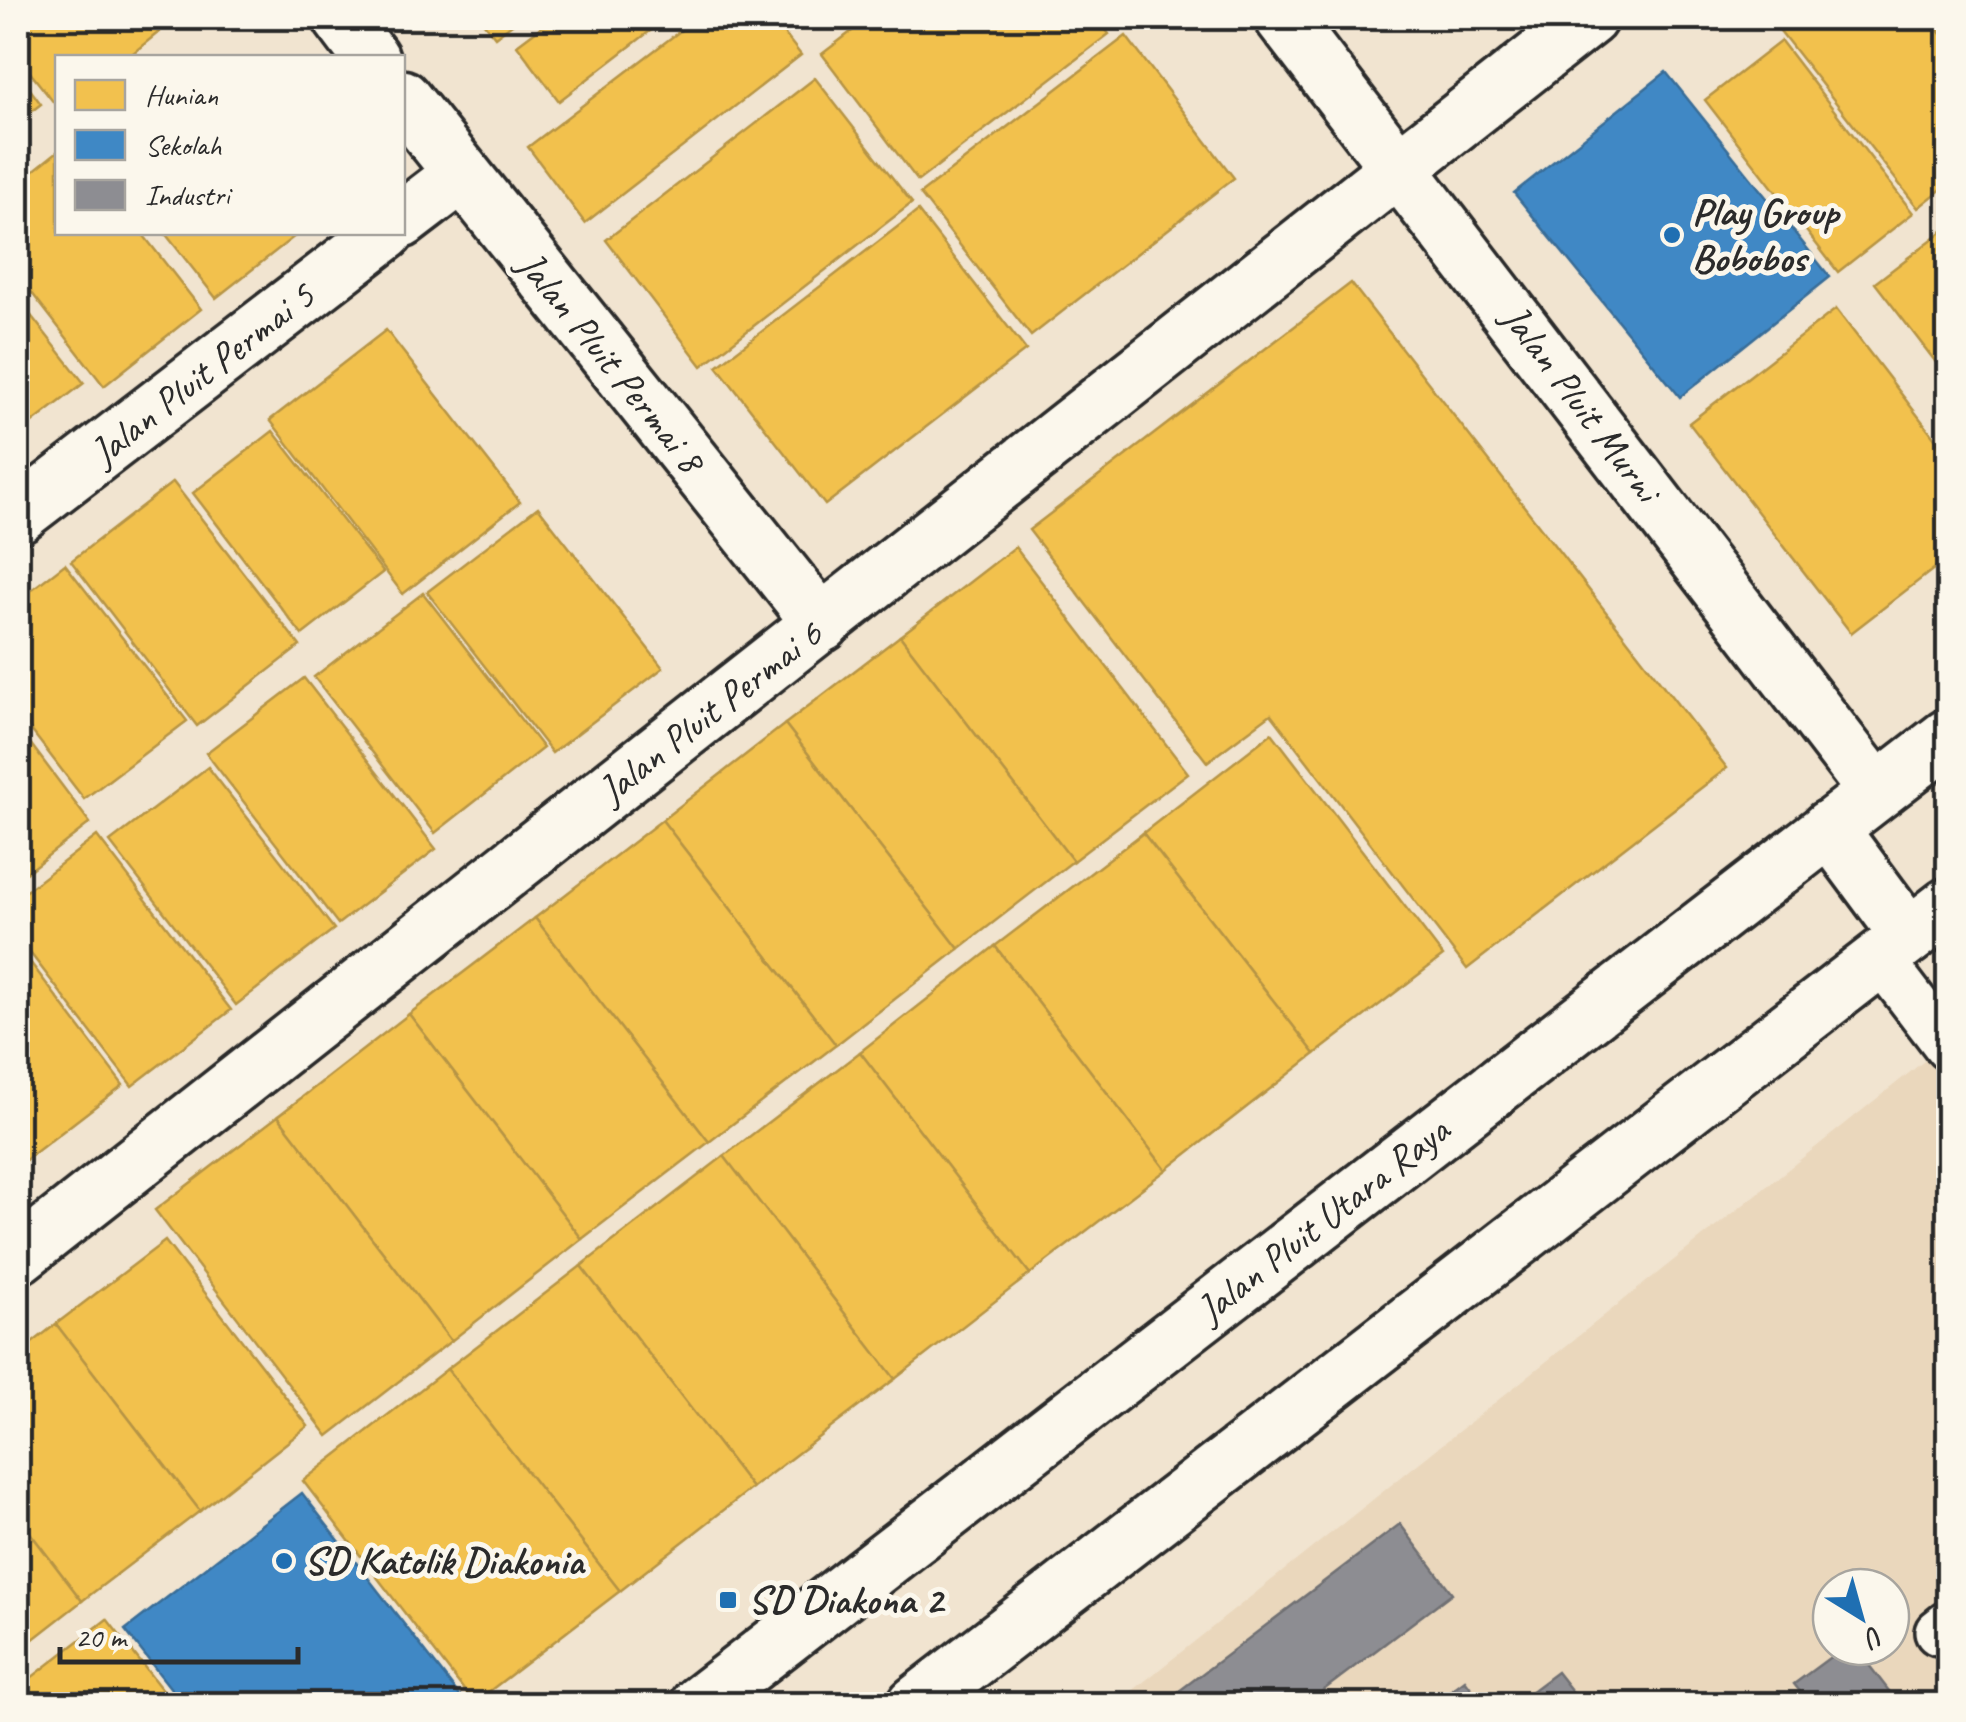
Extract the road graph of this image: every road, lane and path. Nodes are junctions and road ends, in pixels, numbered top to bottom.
1 (341, 18) edge
2 (1284, 18) edge
3 (1589, 18) edge
4 (369, 55) edge
5 (405, 102) edge
6 (1400, 165) junction
7 (461, 175) junction
8 (405, 218) edge
9 (382, 235) edge
10 (18, 515) edge
11 (822, 624) junction
12 (1948, 737) edge
13 (1876, 791) junction
14 (1828, 828) junction
15 (1912, 933) edge
16 (1948, 1047) edge
17 (18, 1256) edge
18 (699, 1704) edge
19 (916, 1704) edge

1 - 4 street
2 - 6 street, Jalan Pluit Murni
3 - 6 street, Jalan Pluit Permai 6
5 - 7 street, Jalan Pluit Permai 8
6 - 11 street, Jalan Pluit Permai 6
6 - 13 street, Jalan Pluit Murni
7 - 8 street
7 - 11 street, Jalan Pluit Permai 8
9 - 10 street, Jalan Pluit Permai 5
11 - 17 street, Jalan Pluit Permai 6
12 - 13 street, Jalan Pluit Utara Raya
13 - 14 street, Jalan Pluit Utara Raya
14 - 15 street
14 - 18 street, Jalan Pluit Utara Raya
15 - 16 lane
15 - 19 street

